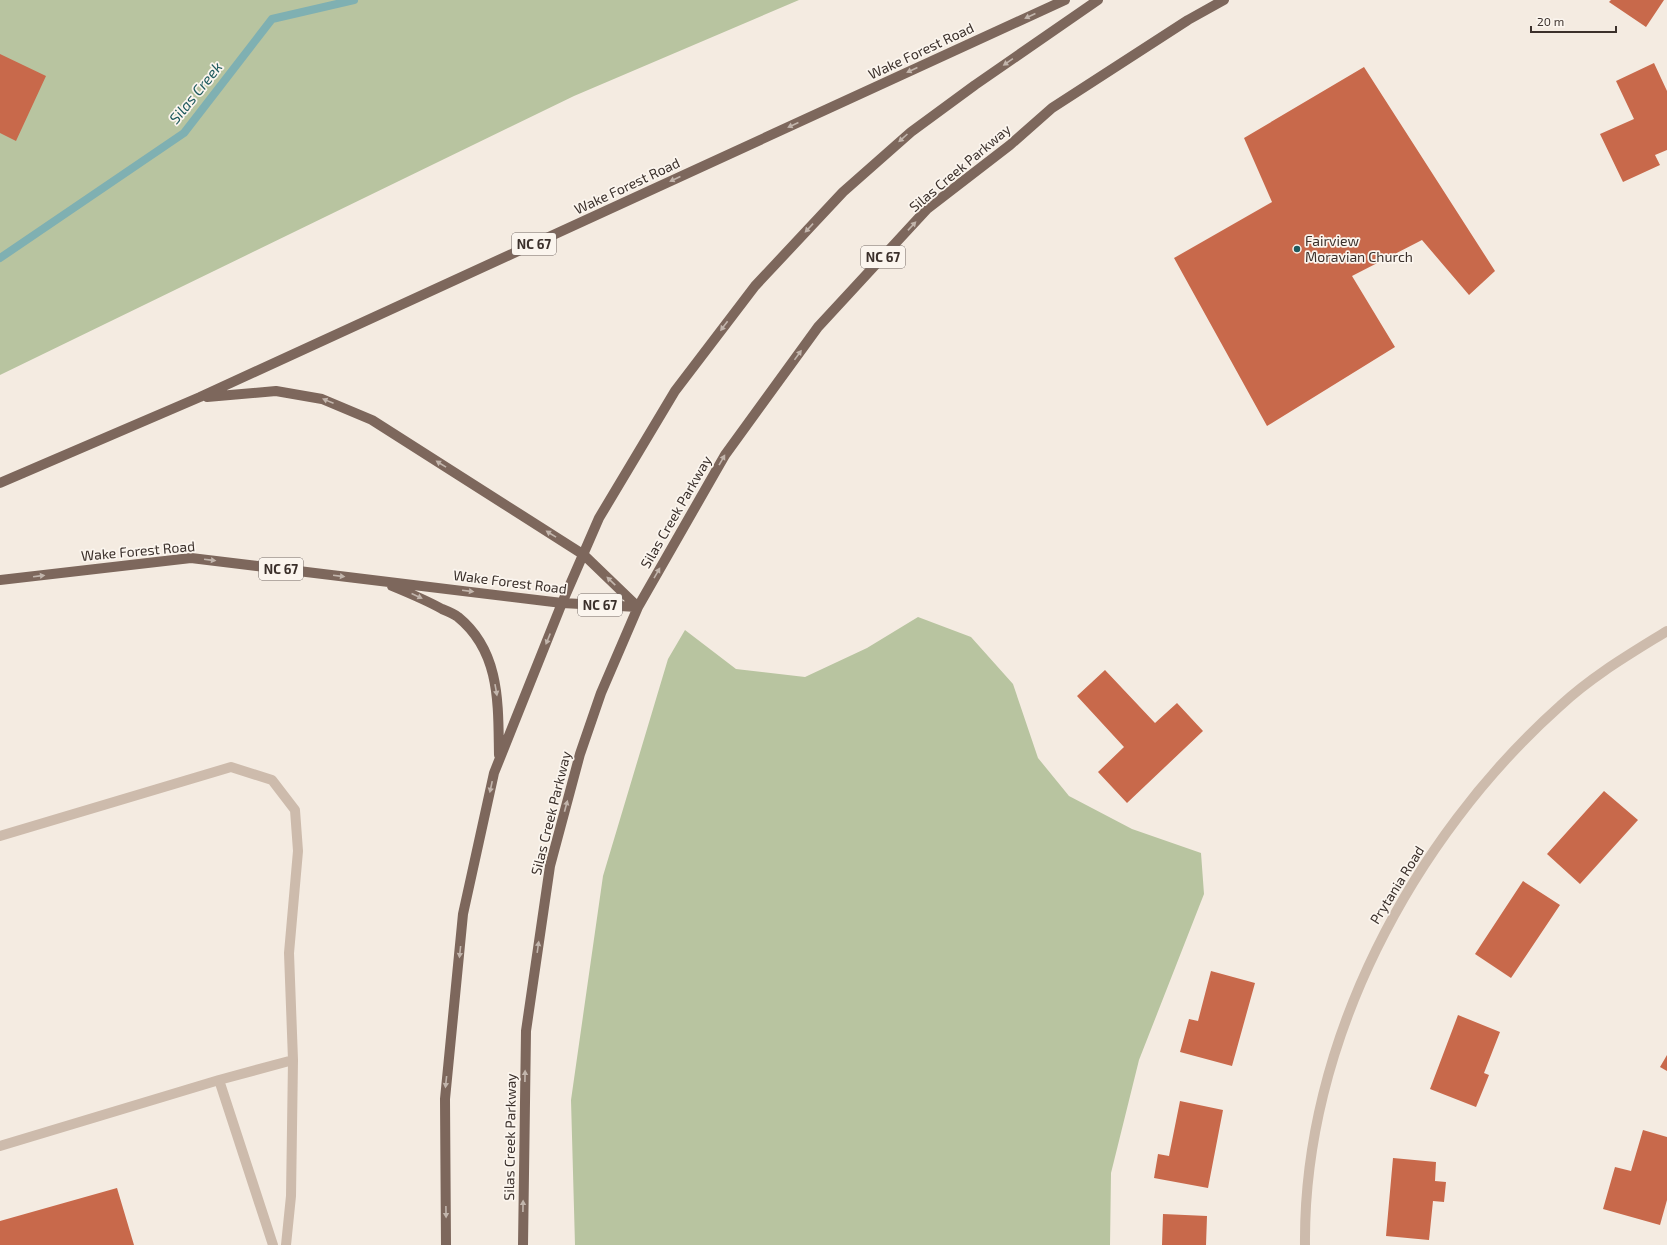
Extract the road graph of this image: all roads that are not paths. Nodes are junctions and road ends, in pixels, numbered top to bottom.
1 (1065, 0) edge
2 (1098, 0) edge
3 (1224, 0) edge
4 (200, 397) junction
5 (0, 483) edge
6 (584, 554) junction
7 (0, 580) edge
8 (381, 581) junction
9 (562, 603) junction
10 (638, 607) junction
11 (1667, 631) edge
12 (499, 760) junction
13 (0, 836) edge
14 (293, 1060) junction
15 (219, 1080) junction
16 (0, 1146) edge
17 (273, 1245) edge
18 (286, 1245) edge
19 (446, 1245) edge
20 (523, 1245) edge
21 (1305, 1245) edge

1 -> 4 main road, Wake Forest Road / NC 67
2 -> 6 main road
10 -> 3 main road, Silas Creek Parkway / NC 67
4 - 5 main road, Wake Forest Road / NC 67
6 -> 4 main road, Wake Forest Road
6 - 9 main road
10 -> 6 main road, Wake Forest Road
7 -> 8 main road, Wake Forest Road / NC 67
8 -> 9 main road, Wake Forest Road / NC 67
8 -> 12 main road
9 - 10 main road, Wake Forest Road / NC 67
9 -> 12 main road
20 -> 10 main road, Silas Creek Parkway
11 - 21 street, Prytania Road
12 -> 19 main road
13 - 14 street
14 - 15 street
14 - 18 street
15 - 16 street
15 - 17 street

